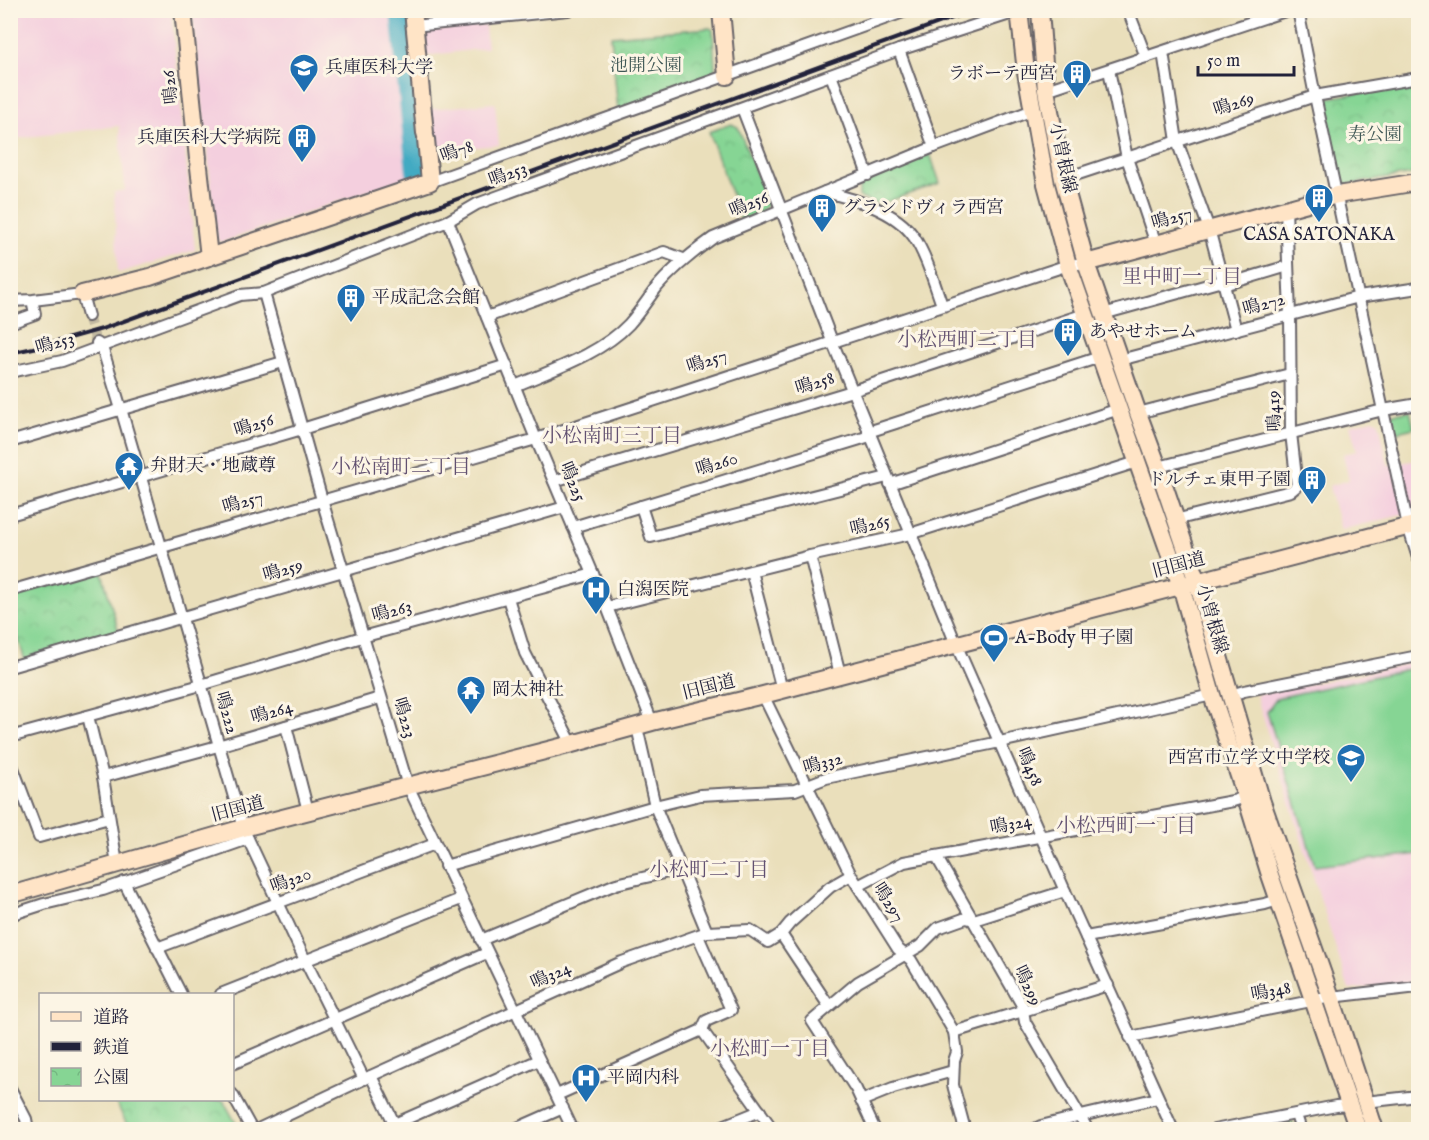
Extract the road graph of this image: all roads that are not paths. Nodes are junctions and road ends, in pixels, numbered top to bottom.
1 (183, 10) edge
2 (568, 10) edge
3 (721, 10) edge
4 (909, 10) edge
5 (1040, 10) edge
6 (1128, 10) edge
7 (1288, 10) edge
8 (1298, 10) edge
9 (1019, 11) edge
10 (493, 14) edge
11 (414, 18) edge
12 (899, 50) junction
13 (1163, 52) junction
14 (1146, 57) junction
15 (1109, 70) junction
16 (831, 75) junction
17 (727, 76) junction
18 (1419, 78) edge
19 (1046, 90) junction
20 (1315, 96) junction
21 (741, 108) junction
22 (1033, 110) junction
23 (1177, 141) junction
24 (934, 147) junction
25 (1127, 158) junction
26 (868, 175) junction
27 (1063, 179) junction
28 (430, 182) junction
29 (1419, 182) edge
30 (825, 192) junction
31 (1337, 195) junction
32 (1286, 208) junction
33 (781, 210) junction
34 (448, 221) junction
35 (1209, 229) junction
36 (1156, 244) junction
37 (209, 257) junction
38 (683, 259) junction
39 (1086, 263) junction
40 (1068, 265) junction
41 (1288, 266) junction
42 (1223, 283) junction
43 (1419, 288) edge
44 (264, 293) junction
45 (82, 294) junction
46 (1359, 297) junction
47 (10, 301) edge
48 (33, 304) dead end
49 (942, 305) junction
50 (1084, 314) junction
51 (1103, 314) junction
52 (1290, 315) junction
53 (88, 316) tunnel mouth
54 (487, 317) junction
55 (10, 322) edge
56 (1236, 330) junction
57 (832, 341) junction
58 (99, 344) junction
59 (1100, 357) junction
60 (1120, 360) junction
61 (283, 362) junction
62 (507, 365) junction
63 (10, 372) edge
64 (1290, 375) junction
65 (515, 386) junction
66 (852, 391) junction
67 (1419, 404) edge
68 (121, 409) junction
69 (1119, 409) junction
70 (1383, 410) junction
71 (1138, 413) junction
72 (302, 429) junction
73 (1292, 433) junction
74 (869, 434) junction
75 (536, 439) junction
76 (10, 442) edge
77 (1137, 462) junction
78 (1158, 467) junction
79 (141, 477) junction
80 (554, 481) junction
81 (888, 481) junction
82 (322, 500) junction
83 (641, 506) junction
84 (565, 507) junction
85 (10, 514) edge
86 (1175, 520) junction
87 (1413, 525) edge
88 (573, 527) junction
89 (910, 534) junction
90 (162, 548) junction
91 (810, 556) junction
92 (1419, 558) edge
93 (343, 571) junction
94 (751, 571) junction
95 (593, 574) junction
96 (1189, 584) junction
97 (10, 591) edge
98 (508, 598) junction
99 (607, 607) junction
100 (182, 618) junction
101 (362, 637) junction
102 (956, 644) junction
103 (1419, 656) edge
104 (10, 667) edge
105 (840, 674) junction
106 (201, 685) junction
107 (782, 690) junction
108 (763, 695) junction
109 (1212, 695) junction
110 (1231, 695) junction
111 (381, 698) junction
112 (88, 716) junction
113 (644, 725) junction
114 (286, 726) junction
115 (10, 737) edge
116 (1000, 742) junction
117 (572, 744) junction
118 (219, 746) junction
119 (10, 760) edge
120 (103, 777) junction
121 (408, 786) junction
122 (806, 786) junction
123 (1246, 797) junction
124 (655, 806) junction
125 (308, 812) junction
126 (109, 818) junction
127 (245, 834) junction
128 (1041, 836) junction
129 (435, 844) junction
130 (936, 856) junction
131 (117, 864) junction
132 (445, 866) junction
133 (681, 869) junction
134 (851, 875) junction
135 (124, 882) junction
136 (858, 886) junction
137 (1065, 891) junction
138 (10, 894) edge
139 (461, 899) junction
140 (1278, 900) junction
141 (278, 903) junction
142 (10, 915) edge
143 (974, 920) junction
144 (703, 934) junction
145 (781, 934) junction
146 (1086, 937) junction
147 (481, 940) junction
148 (157, 948) junction
149 (488, 954) junction
150 (904, 955) junction
151 (305, 960) junction
152 (1108, 985) junction
153 (1419, 987) edge
154 (180, 993) edge
155 (223, 993) edge
156 (1331, 998) junction
157 (1314, 1001) junction
158 (829, 1006) junction
159 (515, 1011) junction
160 (1023, 1011) junction
161 (334, 1019) junction
162 (702, 1030) junction
163 (954, 1032) junction
164 (1130, 1037) junction
165 (539, 1060) junction
166 (234, 1063) edge
167 (953, 1071) junction
168 (367, 1077) junction
169 (10, 1088) edge
170 (557, 1095) junction
171 (1419, 1096) edge
172 (234, 1097) edge
173 (1158, 1098) junction
174 (861, 1101) junction
175 (1358, 1103) junction
176 (563, 1108) junction
177 (760, 1111) junction
178 (1296, 1115) junction
179 (1081, 1116) junction
180 (395, 1127) edge
181 (28, 1130) edge
182 (254, 1130) edge
183 (381, 1130) edge
184 (513, 1130) edge
185 (573, 1130) edge
186 (713, 1130) edge
187 (773, 1130) edge
188 (875, 1130) edge
189 (965, 1130) edge
190 (1033, 1130) edge
191 (1088, 1130) edge
192 (1173, 1130) edge
193 (1214, 1130) edge
194 (1301, 1130) edge
195 (1358, 1130) edge
196 (1375, 1130) edge

1 - 37 street, 鳴26
2 - 10 street
3 - 17 street
4 - 17 street, 鳴78
5 - 19 street, 小曽根線
6 - 14 street
7 - 13 street
8 - 20 street
9 - 12 street, 鳴253
9 - 22 street, 小曽根線
10 - 11 street
11 - 28 street
12 - 16 street, 鳴253
12 - 24 street
13 - 14 street
13 - 23 street
14 - 15 street
15 - 19 street
15 - 25 street
16 - 21 street, 鳴253
16 - 26 street
17 - 28 street, 鳴78
18 - 20 street, 鳴269
19 - 27 street, 小曽根線
20 - 23 street, 鳴269
20 - 31 street
21 - 33 street
21 - 34 street, 鳴253
22 - 24 street, 鳴256
22 - 40 street, 小曽根線
23 - 25 street, 鳴269
23 - 35 street
24 - 26 street, 鳴256
25 - 27 street, 鳴269
25 - 36 street
26 - 30 street, 鳴256
27 - 39 street, 小曽根線
28 - 37 street, 鳴78
29 - 31 street, 鳴257
30 - 33 street, 鳴256
30 - 49 street
31 - 32 street, 鳴257
31 - 46 street
32 - 35 street, 鳴257
32 - 41 street, 鳴419
33 - 38 street, 鳴256
33 - 57 street
34 - 44 street, 鳴253
34 - 54 street, 鳴225
35 - 36 street, 鳴257
35 - 42 street
36 - 39 street, 鳴257
37 - 45 street, 鳴78
38 - 54 street
38 - 65 street, 鳴256
39 - 40 street, 鳴257
39 - 51 street, 小曽根線
40 - 49 street, 鳴257
40 - 50 street, 小曽根線
41 - 42 street
41 - 52 street, 鳴419
42 - 51 street
42 - 56 street
43 - 46 street, 鳴272
44 - 58 street, 鳴253
44 - 61 street, 鳴223
45 - 47 street, 鳴78
45 - 53 street
46 - 52 street, 鳴272
46 - 70 street
48 - 55 street
49 - 57 street, 鳴257
50 - 59 street, 小曽根線
50 - 66 street, 鳴258
51 - 60 street, 小曽根線
52 - 56 street, 鳴272
52 - 64 street, 鳴419
54 - 62 street, 鳴225
56 - 60 street, 鳴272
57 - 66 street, 鳴458
57 - 75 street, 鳴257
58 - 63 street, 鳴253
58 - 68 street, 鳴222
59 - 69 street, 小曽根線
59 - 74 street, 鳴260
60 - 71 street, 小曽根線
61 - 68 street
61 - 72 street, 鳴223
62 - 65 street, 鳴225
62 - 72 street, 鳴256
64 - 71 street
64 - 73 street, 鳴419
65 - 75 street, 鳴225
66 - 74 street, 鳴458
66 - 80 street, 鳴258
67 - 70 street
68 - 76 street
68 - 79 street, 鳴222
69 - 77 street, 小曽根線
69 - 81 street
70 - 73 street
70 - 87 street
71 - 78 street, 小曽根線
72 - 79 street, 鳴256
72 - 82 street, 鳴223
73 - 78 street
73 - 86 street, 鳴419
74 - 81 street, 鳴458
74 - 83 street, 鳴260
75 - 80 street, 鳴225
75 - 82 street, 鳴257
77 - 89 street, 鳴265
77 - 96 street, 小曽根線
78 - 86 street, 小曽根線
79 - 85 street, 鳴256
79 - 90 street, 鳴222
80 - 84 street, 鳴225
81 - 83 street
81 - 89 street, 鳴458
82 - 90 street, 鳴257
82 - 93 street, 鳴223
83 - 88 street, 鳴260
84 - 88 street, 鳴225
84 - 93 street, 鳴259
86 - 96 street, 小曽根線
87 - 92 street
87 - 96 street, 旧国道
88 - 95 street, 鳴225
89 - 91 street, 鳴265
89 - 102 street, 鳴458
90 - 97 street, 鳴257
90 - 100 street, 鳴222
91 - 94 street, 鳴265
91 - 105 street
93 - 100 street, 鳴259
93 - 101 street, 鳴223
94 - 99 street, 鳴265
94 - 107 street
95 - 98 street, 鳴263
95 - 99 street, 鳴225
96 - 102 street, 旧国道
96 - 109 street, 小曽根線
96 - 110 street, 小曽根線
98 - 101 street, 鳴263
98 - 117 street
99 - 113 street, 鳴225
100 - 104 street, 鳴259
100 - 106 street, 鳴222
101 - 106 street, 鳴263
101 - 111 street, 鳴223
102 - 105 street, 旧国道
102 - 116 street, 鳴458
103 - 110 street
105 - 107 street, 旧国道
106 - 112 street, 鳴263
106 - 118 street, 鳴222
107 - 108 street, 旧国道
108 - 113 street, 旧国道
108 - 122 street, 鳴297
109 - 116 street, 鳴332
109 - 123 street, 小曽根線
110 - 156 street, 小曽根線
111 - 114 street, 鳴264
111 - 121 street, 鳴223
112 - 115 street, 鳴263
112 - 120 street
113 - 117 street, 旧国道
113 - 124 street, 鳴225
114 - 118 street, 鳴264
114 - 125 street
116 - 122 street, 鳴332
116 - 128 street, 鳴458
117 - 121 street, 旧国道
118 - 120 street, 鳴264
118 - 127 street, 鳴222
119 - 126 street
120 - 126 street
121 - 125 street, 旧国道
121 - 129 street, 鳴223
122 - 124 street, 鳴332
122 - 134 street, 鳴297
123 - 128 street, 鳴324
123 - 140 street, 小曽根線
124 - 132 street, 鳴332
124 - 133 street, 鳴225
125 - 127 street, 旧国道
126 - 131 street
127 - 131 street, 旧国道
127 - 135 street
127 - 141 street, 鳴222
128 - 130 street, 鳴324
128 - 137 street, 鳴458
129 - 132 street, 鳴223
129 - 141 street, 鳴320
130 - 136 street, 鳴324
130 - 143 street, 鳴299
131 - 138 street, 旧国道
132 - 139 street, 鳴223
133 - 144 street, 鳴225
133 - 147 street
134 - 136 street, 鳴297
134 - 145 street
135 - 142 street
135 - 148 street
136 - 150 street, 鳴297
137 - 143 street
137 - 146 street, 鳴458
139 - 147 street, 鳴223
139 - 151 street
140 - 146 street
140 - 157 street, 小曽根線
141 - 148 street, 鳴320
141 - 151 street, 鳴222
143 - 150 street
143 - 160 street, 鳴299
144 - 145 street, 鳴324
144 - 159 street, 鳴324
144 - 162 street, 鳴225
145 - 158 street
146 - 152 street, 鳴458
147 - 149 street, 鳴223
148 - 154 street
149 - 159 street, 鳴223
149 - 161 street
150 - 158 street
150 - 163 street, 鳴297
151 - 155 street
151 - 161 street, 鳴222
152 - 160 street
152 - 164 street
153 - 156 street, 鳴348
156 - 157 street, 鳴348
156 - 175 street, 小曽根線
157 - 164 street, 鳴348
157 - 175 street, 小曽根線
158 - 174 street
159 - 165 street, 鳴223
159 - 168 street, 鳴324
160 - 163 street
160 - 179 street, 鳴299
161 - 166 street
161 - 168 street, 鳴222
162 - 170 street
162 - 177 street
163 - 167 street
164 - 173 street
165 - 170 street, 鳴223
165 - 180 street
167 - 174 street
167 - 189 street
168 - 180 street, 鳴222
168 - 182 street, 鳴324
169 - 181 street
170 - 176 street, 鳴223
171 - 175 street
172 - 182 street
173 - 179 street
173 - 192 street
174 - 188 street
175 - 178 street
175 - 195 street, 小曽根線
175 - 196 street, 小曽根線
176 - 184 street
176 - 185 street, 鳴223
177 - 186 street
177 - 187 street
178 - 193 street
178 - 194 street
179 - 190 street
179 - 191 street, 鳴299
180 - 183 street

